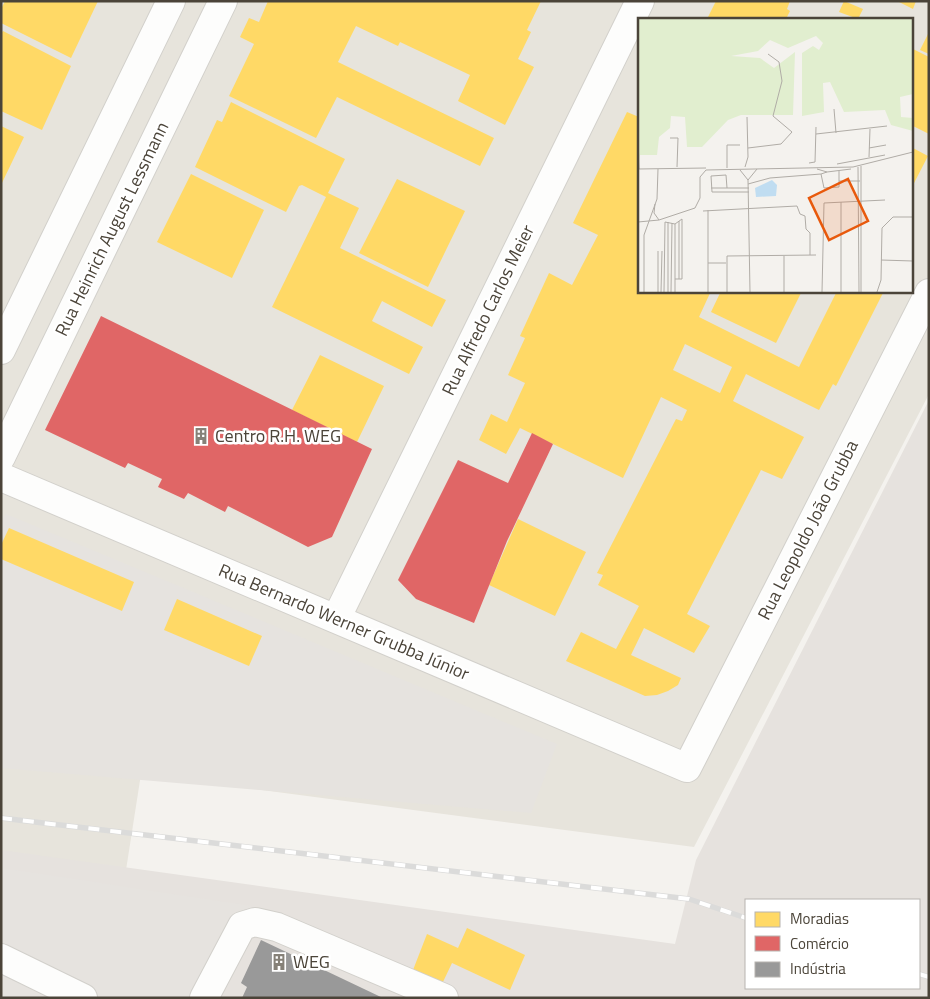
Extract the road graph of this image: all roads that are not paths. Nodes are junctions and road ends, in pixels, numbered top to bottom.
1 (171, 1) edge
2 (223, 1) edge
3 (640, 1) edge
4 (929, 293) edge
5 (1, 350) edge
6 (1, 457) edge
7 (1, 477) edge
8 (336, 619) junction
9 (687, 768) joint
10 (1, 958) edge
11 (83, 998) edge
12 (204, 998) edge
13 (444, 998) edge

1 - 5 street
2 - 6 street, Rua Heinrich August Lessmann
3 - 8 street, Rua Alfredo Carlos Meier
4 - 9 street, Rua Leopoldo João Grubba
7 - 8 street, Rua Bernardo Werner Grubba Júnior
8 - 9 street, Rua Bernardo Werner Grubba Júnior
10 - 11 street
12 - 13 street

